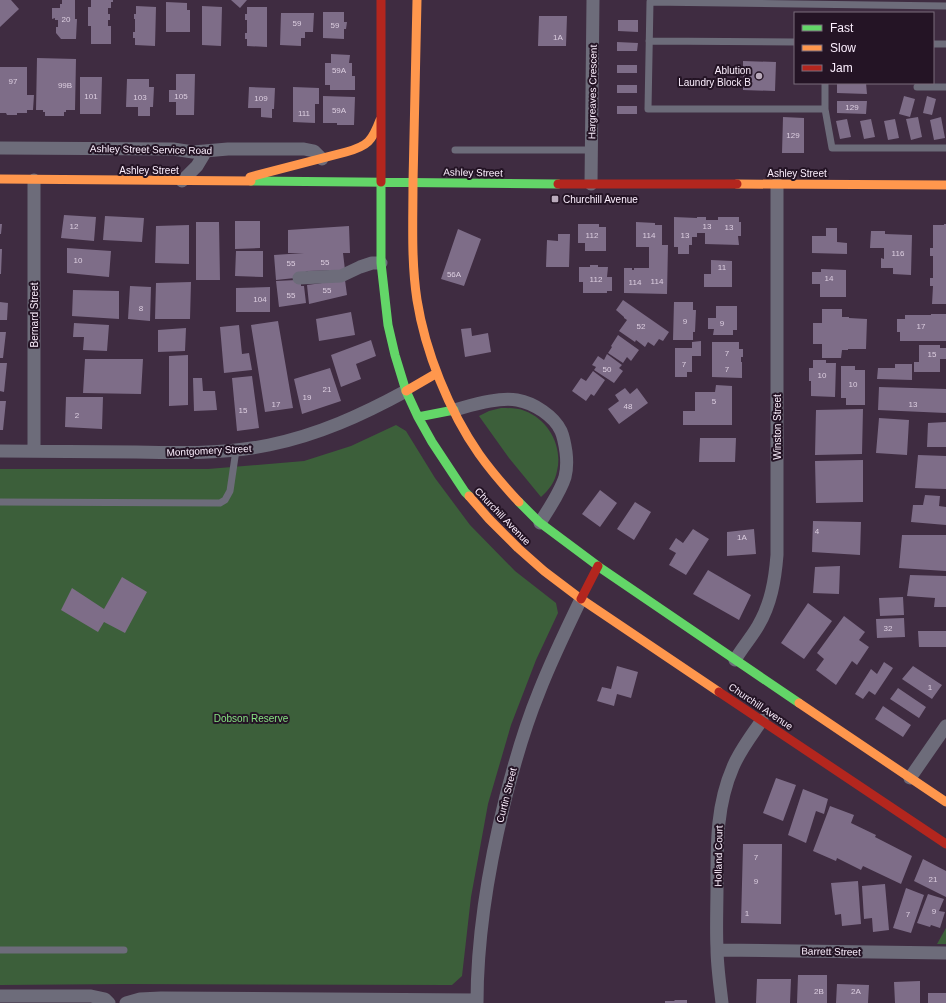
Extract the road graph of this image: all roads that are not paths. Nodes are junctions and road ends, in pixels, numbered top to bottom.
1 (381, 0) edge
2 (417, 0) edge
3 (593, 0) edge
4 (760, 2) edge
5 (850, 2) edge
6 (924, 3) edge
7 (826, 4) junction
8 (946, 6) edge
9 (909, 9) edge
10 (825, 12) edge
11 (649, 41) junction
12 (794, 42) edge
13 (934, 44) edge
14 (946, 44) edge
15 (825, 84) edge
16 (917, 87) dead end
17 (946, 87) edge
18 (825, 110) junction
19 (381, 117) junction
20 (0, 148) edge
21 (946, 148) edge
22 (455, 150) dead end
23 (592, 150) junction
24 (206, 151) junction
25 (322, 159) junction
26 (0, 180) edge
27 (34, 180) junction
28 (182, 181) junction
29 (235, 181) junction
30 (381, 182) junction
31 (413, 182) junction
32 (591, 184) junction
33 (777, 184) junction
34 (946, 185) edge
35 (381, 263) junction
36 (299, 278) dead end
37 (437, 373) junction
38 (406, 391) junction
39 (454, 410) junction
40 (418, 417) junction
41 (236, 450) junction
42 (0, 451) edge
43 (34, 451) junction
44 (0, 502) edge
45 (538, 526) junction
46 (598, 566) junction
47 (581, 599) junction
48 (735, 660) junction
49 (762, 720) junction
50 (946, 726) edge
51 (908, 781) junction
52 (946, 802) edge
53 (946, 844) edge
54 (0, 950) edge
55 (124, 950) dead end
56 (717, 950) junction
57 (946, 953) edge
58 (0, 996) edge
59 (297, 1001) edge
60 (477, 1001) edge
61 (109, 1003) edge
62 (126, 1003) edge
63 (722, 1003) edge

1 - 19 main road, Churchill Avenue
2 - 31 main road
3 - 23 street, Hargreaves Crescent
4 - 7 lane
4 - 11 lane
5 - 7 lane
5 - 9 lane
6 - 8 lane
6 - 9 lane
7 - 10 lane
11 - 12 lane
11 - 18 lane
13 - 14 lane
15 - 18 lane
16 - 17 lane
18 - 21 lane
19 - 25 main road
19 - 30 main road, Churchill Avenue
20 - 24 street, Ashley Street Service Road
22 - 23 lane
23 - 32 street, Hargreaves Crescent
24 - 25 street, Ashley Street Service Road
24 - 28 street
25 - 29 main road
26 - 27 main road, Ashley Street
27 - 28 main road, Ashley Street
27 - 43 street, Bernard Street
28 - 29 main road, Ashley Street
29 - 30 main road, Ashley Street
30 - 31 main road, Ashley Street
30 - 35 main road, Churchill Avenue
31 - 32 main road, Ashley Street
31 - 37 main road
32 - 33 main road, Ashley Street
33 - 34 main road, Ashley Street
33 - 48 street, Winston Street
35 - 36 street
35 - 38 main road, Churchill Avenue
37 - 38 main road
37 - 39 main road
38 - 40 main road, Churchill Avenue
38 - 41 street, Montgomery Street
39 - 40 main road
39 - 45 main road
39 - 45 street
40 - 47 main road, Churchill Avenue
41 - 43 street, Montgomery Street
41 - 44 lane
42 - 43 street, Montgomery Street
45 - 46 main road
46 - 47 main road
46 - 48 main road
47 - 49 main road, Churchill Avenue
47 - 60 street, Curtin Street
48 - 51 main road
49 - 53 main road, Churchill Avenue
49 - 56 street, Holland Court
50 - 51 street
51 - 52 main road
54 - 55 lane
56 - 57 street, Barrett Street
56 - 63 street, Holland Court
58 - 61 street
59 - 60 street
59 - 62 street

